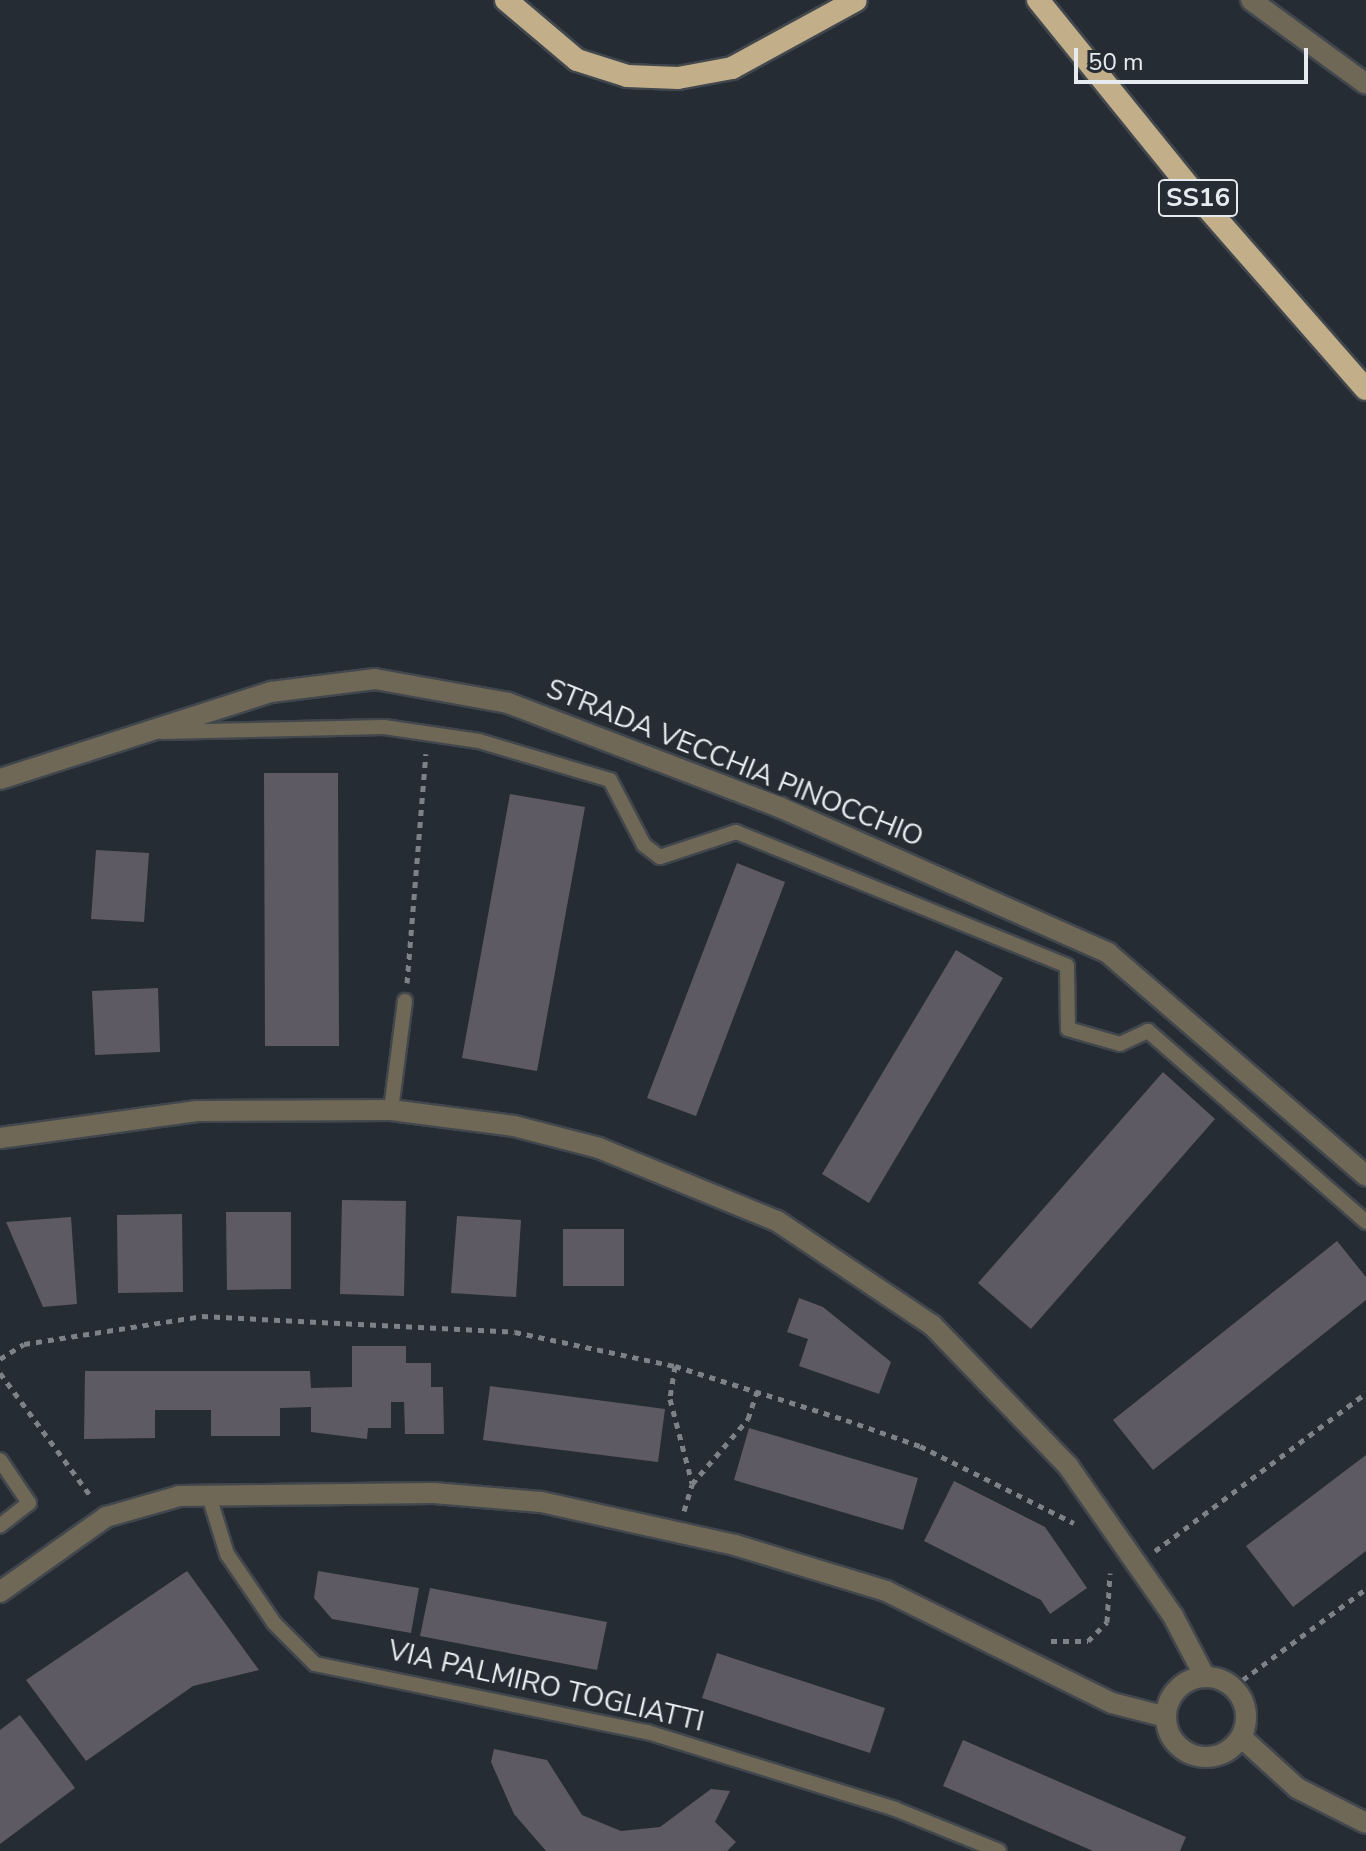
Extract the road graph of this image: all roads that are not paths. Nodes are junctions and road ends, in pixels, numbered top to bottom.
1 (506, 0) edge
2 (856, 0) edge
3 (1038, 0) edge
4 (1251, 0) edge
5 (1366, 84) edge
6 (1366, 389) edge
7 (145, 733) junction
8 (0, 779) edge
9 (1078, 939) junction
10 (1067, 966) junction
11 (405, 1001) road end
12 (391, 1110) junction
13 (0, 1138) edge
14 (1366, 1176) edge
15 (1366, 1222) edge
16 (0, 1460) edge
17 (209, 1496) junction
18 (0, 1526) edge
19 (0, 1592) edge
20 (1205, 1677) junction
21 (1166, 1717) junction
22 (1241, 1737) junction
23 (1366, 1823) edge
24 (999, 1851) edge

1 - 2 highway
3 - 6 highway, SS16
4 - 5 street
7 - 8 street, STRADA VECCHIA PINOCCHIO
7 - 9 street, STRADA VECCHIA PINOCCHIO
7 - 10 lane
9 - 10 lane
9 - 14 street, STRADA VECCHIA PINOCCHIO
10 - 15 lane
11 - 12 lane
12 - 13 street
12 - 20 street
16 - 18 lane
17 - 19 street
17 - 21 street
17 - 24 lane, VIA PALMIRO TOGLIATTI
20 - 21 street
20 - 22 street
21 - 22 street
22 - 23 street

